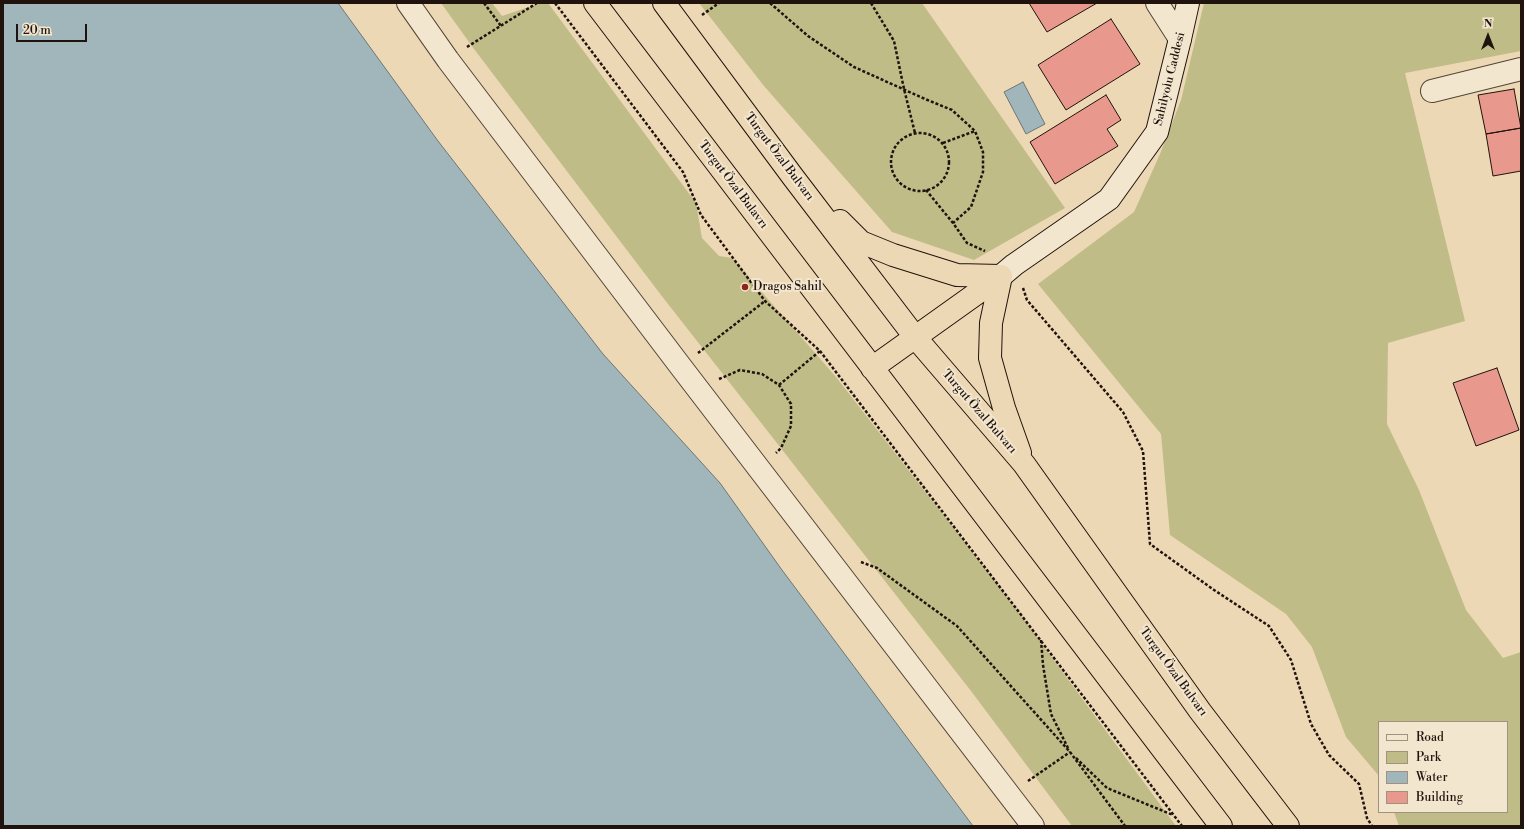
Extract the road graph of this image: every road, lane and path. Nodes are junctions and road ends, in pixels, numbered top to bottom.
1 (408, 3) edge
2 (484, 3) edge
3 (537, 3) edge
4 (555, 3) edge
5 (595, 3) edge
6 (664, 3) edge
7 (770, 3) edge
8 (871, 3) edge
9 (1157, 3) edge
10 (1188, 3) edge
11 (501, 26) junction
12 (1180, 39) junction
13 (448, 60) junction
14 (1521, 69) edge
15 (904, 89) junction
16 (1432, 91) dead end
17 (975, 132) junction
18 (915, 133) junction
19 (943, 143) junction
20 (793, 177) junction
21 (926, 190) junction
22 (954, 223) junction
23 (1007, 270) junction
24 (765, 301) junction
25 (915, 338) junction
26 (820, 351) junction
27 (680, 367) junction
28 (872, 368) junction
29 (779, 385) junction
30 (703, 395) junction
31 (1024, 464) junction
32 (758, 466) junction
33 (858, 562) dead end
34 (1041, 640) junction
35 (1070, 752) junction
36 (1010, 796) junction
37 (1175, 816) junction
38 (1033, 826) edge
39 (1125, 826) edge
40 (1182, 826) edge
41 (1221, 826) edge
42 (1288, 826) edge
43 (1372, 826) edge

1 - 13 street
2 - 11 path
3 - 11 path
4 - 24 path
5 - 28 highway, Turgut Özal Bulavrı
6 - 20 highway, Turgut Özal Bulvarı
7 - 15 path
8 - 15 path
9 - 12 street
10 - 12 street, Sahilyolu Caddesi
11 - 13 path
12 - 23 street, Sahilyolu Caddesi
13 - 27 street
14 - 16 street
15 - 17 path
15 - 18 path
17 - 19 path
17 - 22 path
18 - 19 path
18 - 21 path
19 - 21 path
20 - 23 highway
20 - 25 highway, Turgut Özal Bulvarı
21 - 22 path
22 - 23 path
23 - 25 highway
23 - 31 highway
23 - 43 path
24 - 26 path
24 - 27 path
25 - 28 highway
25 - 31 highway, Turgut Özal Bulvarı
26 - 29 path
26 - 34 path
27 - 30 street
28 - 41 highway
29 - 30 path
29 - 32 path
30 - 32 street
31 - 42 highway, Turgut Özal Bulvarı
32 - 36 street
33 - 35 path
34 - 35 path
34 - 37 path
35 - 36 path
35 - 37 path
35 - 39 path
36 - 38 street
37 - 40 path

